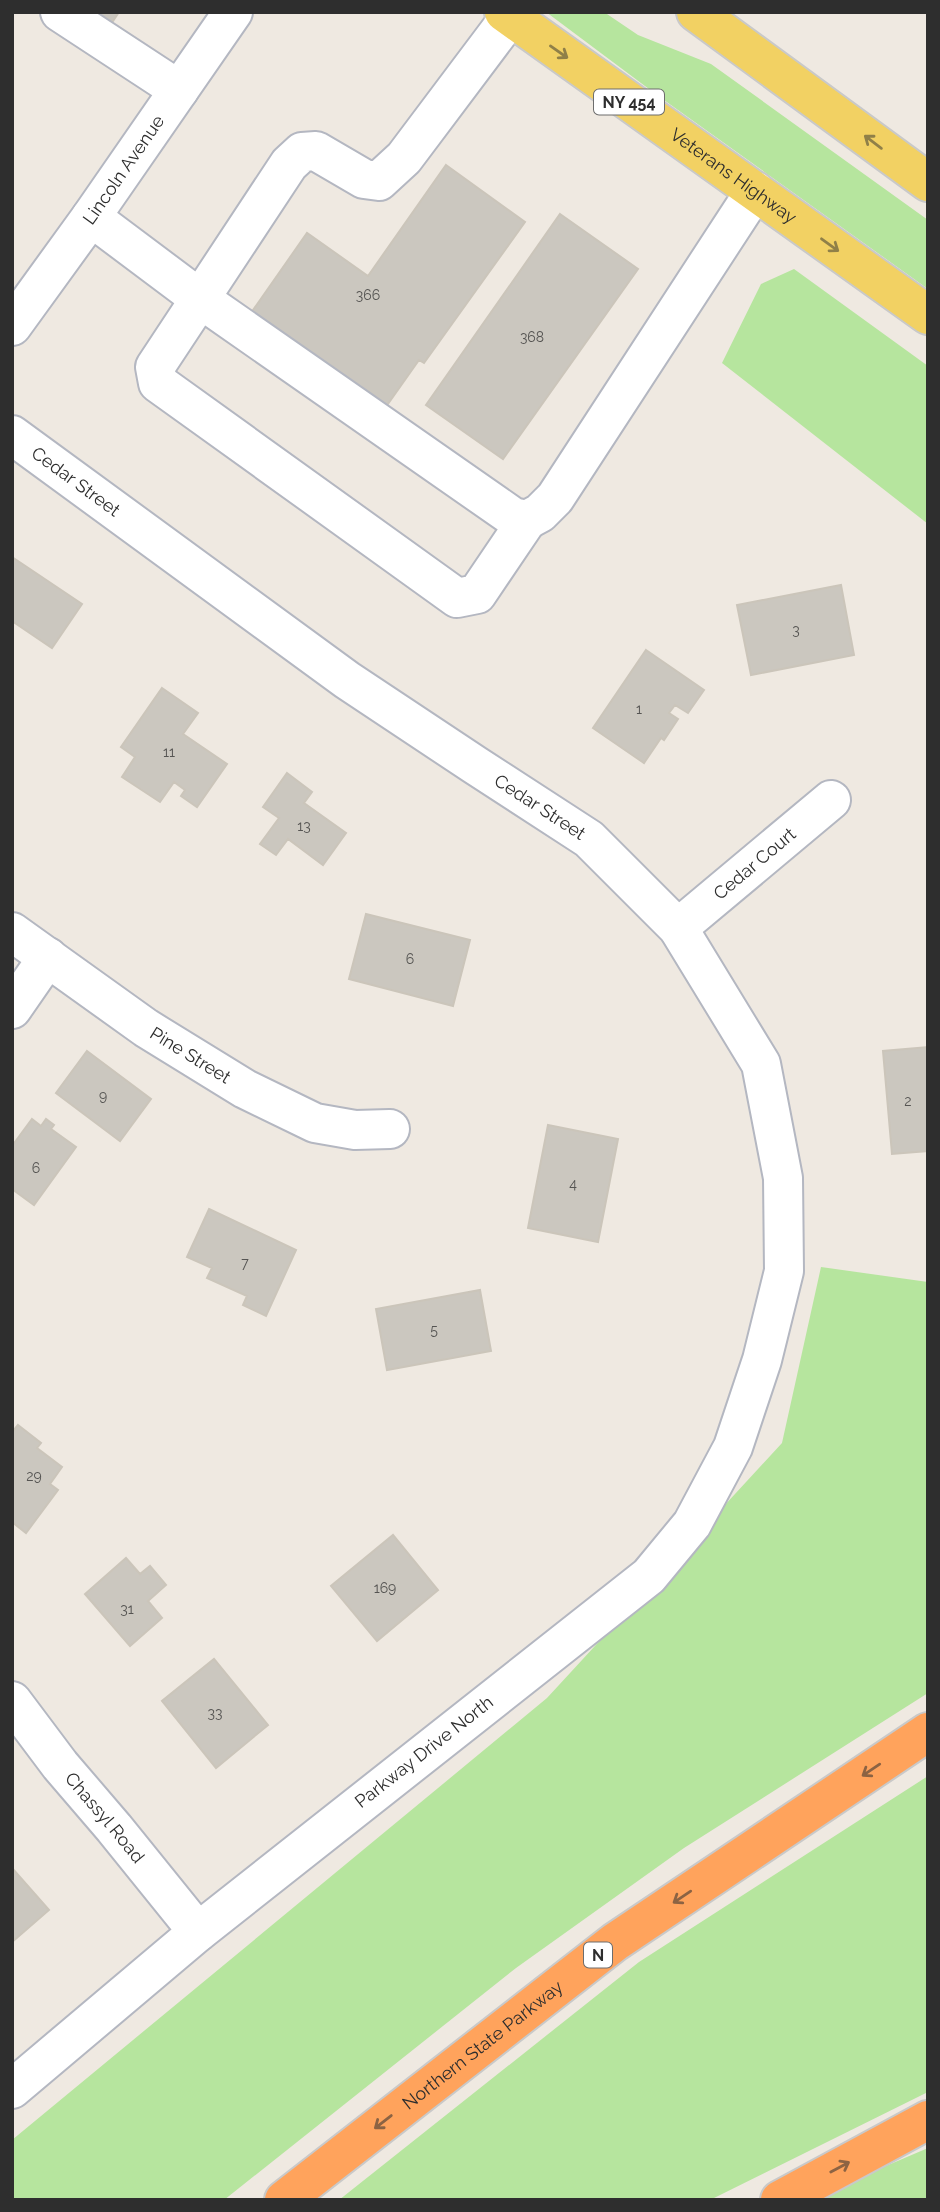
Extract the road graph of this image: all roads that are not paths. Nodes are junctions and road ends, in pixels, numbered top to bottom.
1 (60, 12) edge
2 (233, 12) edge
3 (696, 12) edge
4 (507, 14) edge
5 (179, 90) junction
6 (928, 183) edge
7 (755, 191) junction
8 (91, 217) junction
9 (199, 298) junction
10 (928, 315) edge
11 (12, 326) edge
12 (12, 435) edge
13 (527, 520) junction
14 (831, 800) dead end
15 (678, 928) junction
16 (12, 932) edge
17 (48, 957) junction
18 (12, 1009) edge
19 (390, 1129) dead end
20 (762, 1360) joint
21 (12, 1701) edge
22 (928, 1732) edge
23 (198, 1932) junction
24 (12, 2089) edge
25 (928, 2120) edge
26 (284, 2200) edge
27 (780, 2200) edge

1 - 5 street
2 - 5 street, Lincoln Avenue
6 -> 3 main road
4 -> 7 main road, Veterans Highway / NY 454
4 - 9 street
5 - 8 street, Lincoln Avenue
7 -> 10 main road, Veterans Highway / NY 454
7 - 13 street
8 - 9 street
8 - 11 street, Lincoln Avenue
9 - 13 street
9 - 13 street
12 - 15 street, Cedar Street
14 - 15 street, Cedar Court
15 - 20 street, Cedar Street
16 - 17 street, Pine Street
17 - 18 street
17 - 19 street, Pine Street
20 - 23 street, Parkway Drive North
21 - 23 street, Chassyl Road
22 -> 26 highway, Northern State Parkway / N
23 - 24 street, Parkway Drive North
27 -> 25 highway

